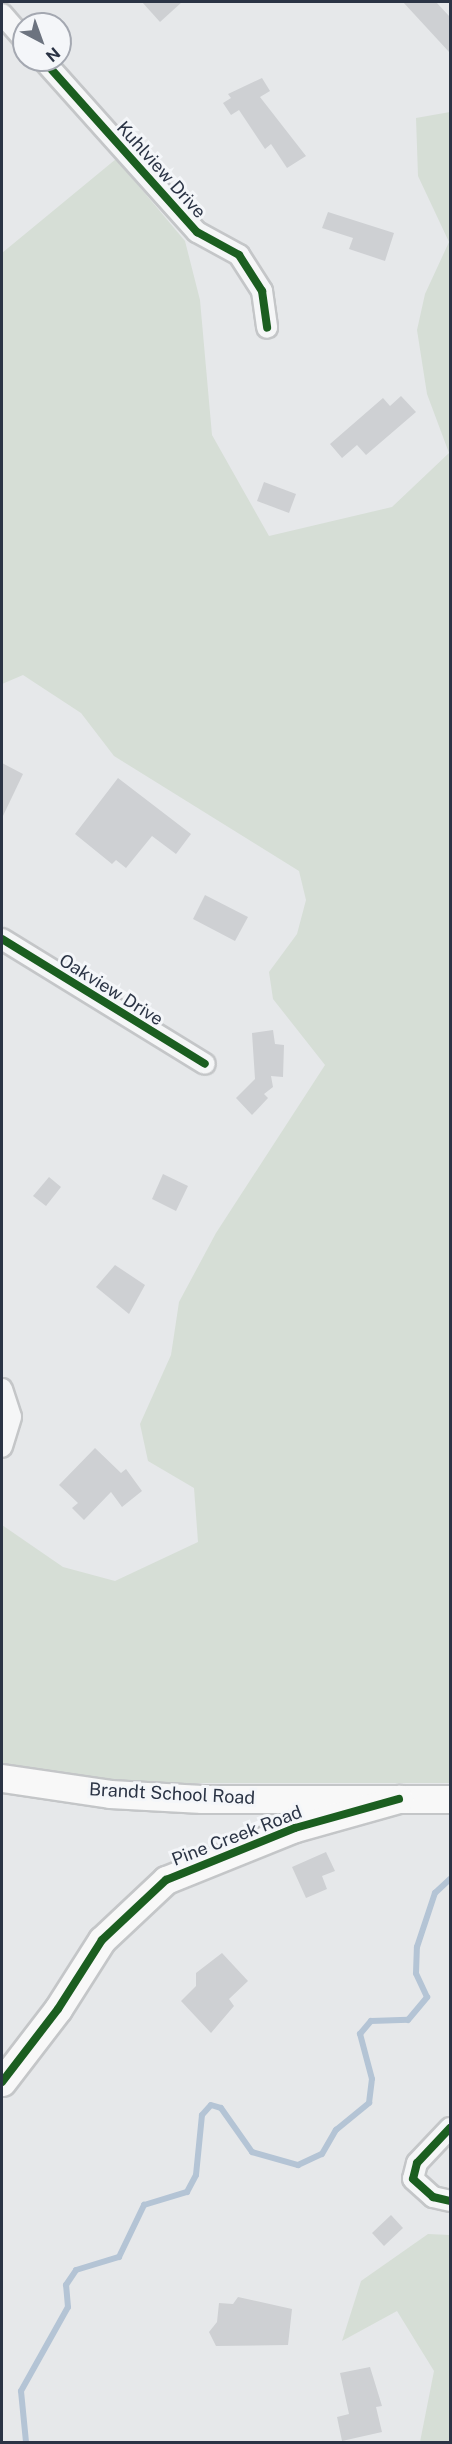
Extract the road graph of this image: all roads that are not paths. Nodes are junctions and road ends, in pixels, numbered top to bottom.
1 (2, 14) edge
2 (12, 25) edge
3 (53, 72) edge
4 (267, 328) dead end
5 (2, 939) edge
6 (206, 1064) dead end
7 (2, 1389) edge
8 (2, 1447) edge
9 (2, 1778) edge
10 (450, 1798) edge
11 (399, 1799) junction
12 (2, 2082) edge
13 (450, 2128) edge
14 (450, 2201) edge

1 - 2 street
3 - 4 street, Kuhlview Drive
5 - 6 street, Oakview Drive
7 - 8 street
9 - 11 street, Brandt School Road
10 - 11 street, Brandt School Road
11 - 12 street, Pine Creek Road
13 - 14 street

